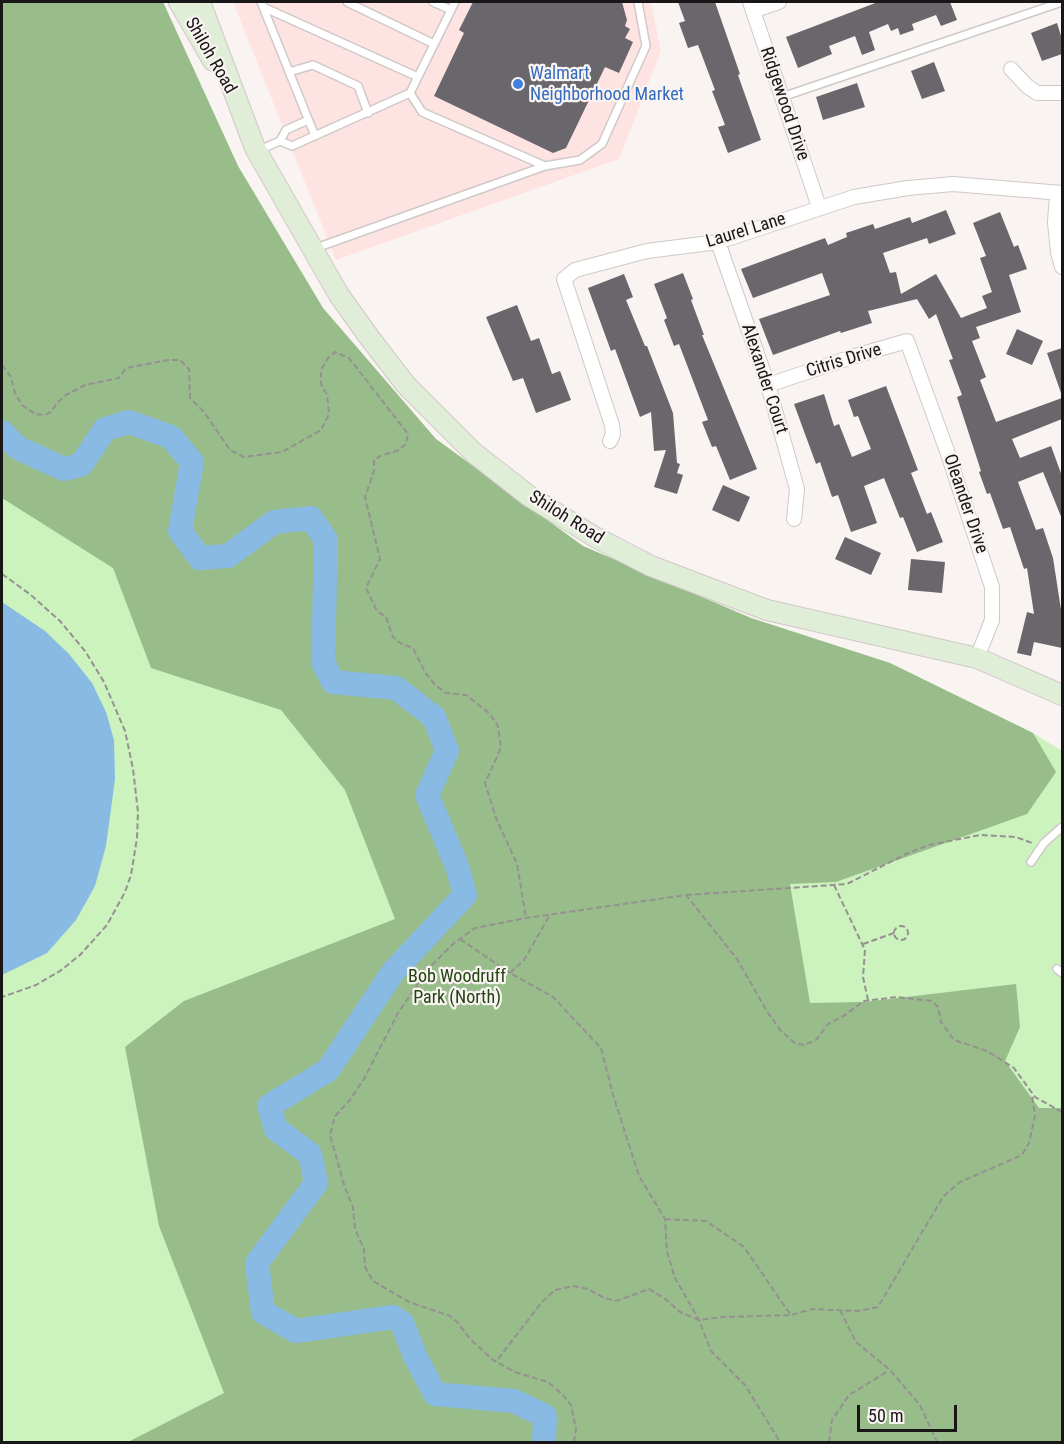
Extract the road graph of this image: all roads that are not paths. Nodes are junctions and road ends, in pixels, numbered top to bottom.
1 (179, 2) edge
2 (200, 2) edge
3 (347, 2) edge
4 (433, 2) edge
5 (455, 2) edge
6 (638, 2) edge
7 (779, 2) edge
8 (1062, 2) edge
9 (262, 4) edge
10 (751, 6) edge
11 (451, 10) junction
12 (434, 44) junction
13 (1011, 69) dead end
14 (289, 72) junction
15 (418, 77) junction
16 (410, 93) junction
17 (1062, 93) edge
18 (782, 97) junction
19 (241, 110) junction
20 (368, 113) junction
21 (308, 120) junction
22 (315, 136) junction
23 (280, 141) junction
24 (257, 151) junction
25 (545, 166) junction
26 (1060, 194) edge
27 (819, 207) junction
28 (718, 242) junction
29 (312, 249) junction
30 (1062, 267) edge
31 (912, 353) joint
32 (768, 385) junction
33 (610, 441) dead end
34 (794, 519) dead end
35 (977, 658) junction
36 (1062, 695) edge
37 (1062, 827) edge
38 (1031, 862) dead end

1 - 19 main road, Shiloh Road
2 - 19 main road, Shiloh Road
3 - 12 lane
4 - 11 lane
5 - 11 lane
6 - 25 lane
7 - 10 street
8 - 18 lane
9 - 14 lane
9 - 15 lane
10 - 18 street, Ridgewood Drive
11 - 12 lane
12 - 15 lane
13 - 17 street
14 - 20 lane
14 - 21 lane
15 - 16 lane
16 - 20 lane
16 - 25 lane
18 - 27 street, Ridgewood Drive
19 - 24 main road, Shiloh Road
20 - 22 lane
21 - 22 lane
21 - 23 lane
22 - 23 lane
23 - 24 lane
24 - 29 main road, Shiloh Road
25 - 29 lane
26 - 27 street, Laurel Lane
26 - 30 street
27 - 28 street, Laurel Lane
28 - 32 street, Alexander Court
28 - 33 street, Laurel Lane
29 - 35 main road, Shiloh Road
31 - 32 street, Citris Drive
31 - 35 street, Oleander Drive
32 - 34 street, Alexander Court
35 - 36 main road, Shiloh Road
37 - 38 lane

